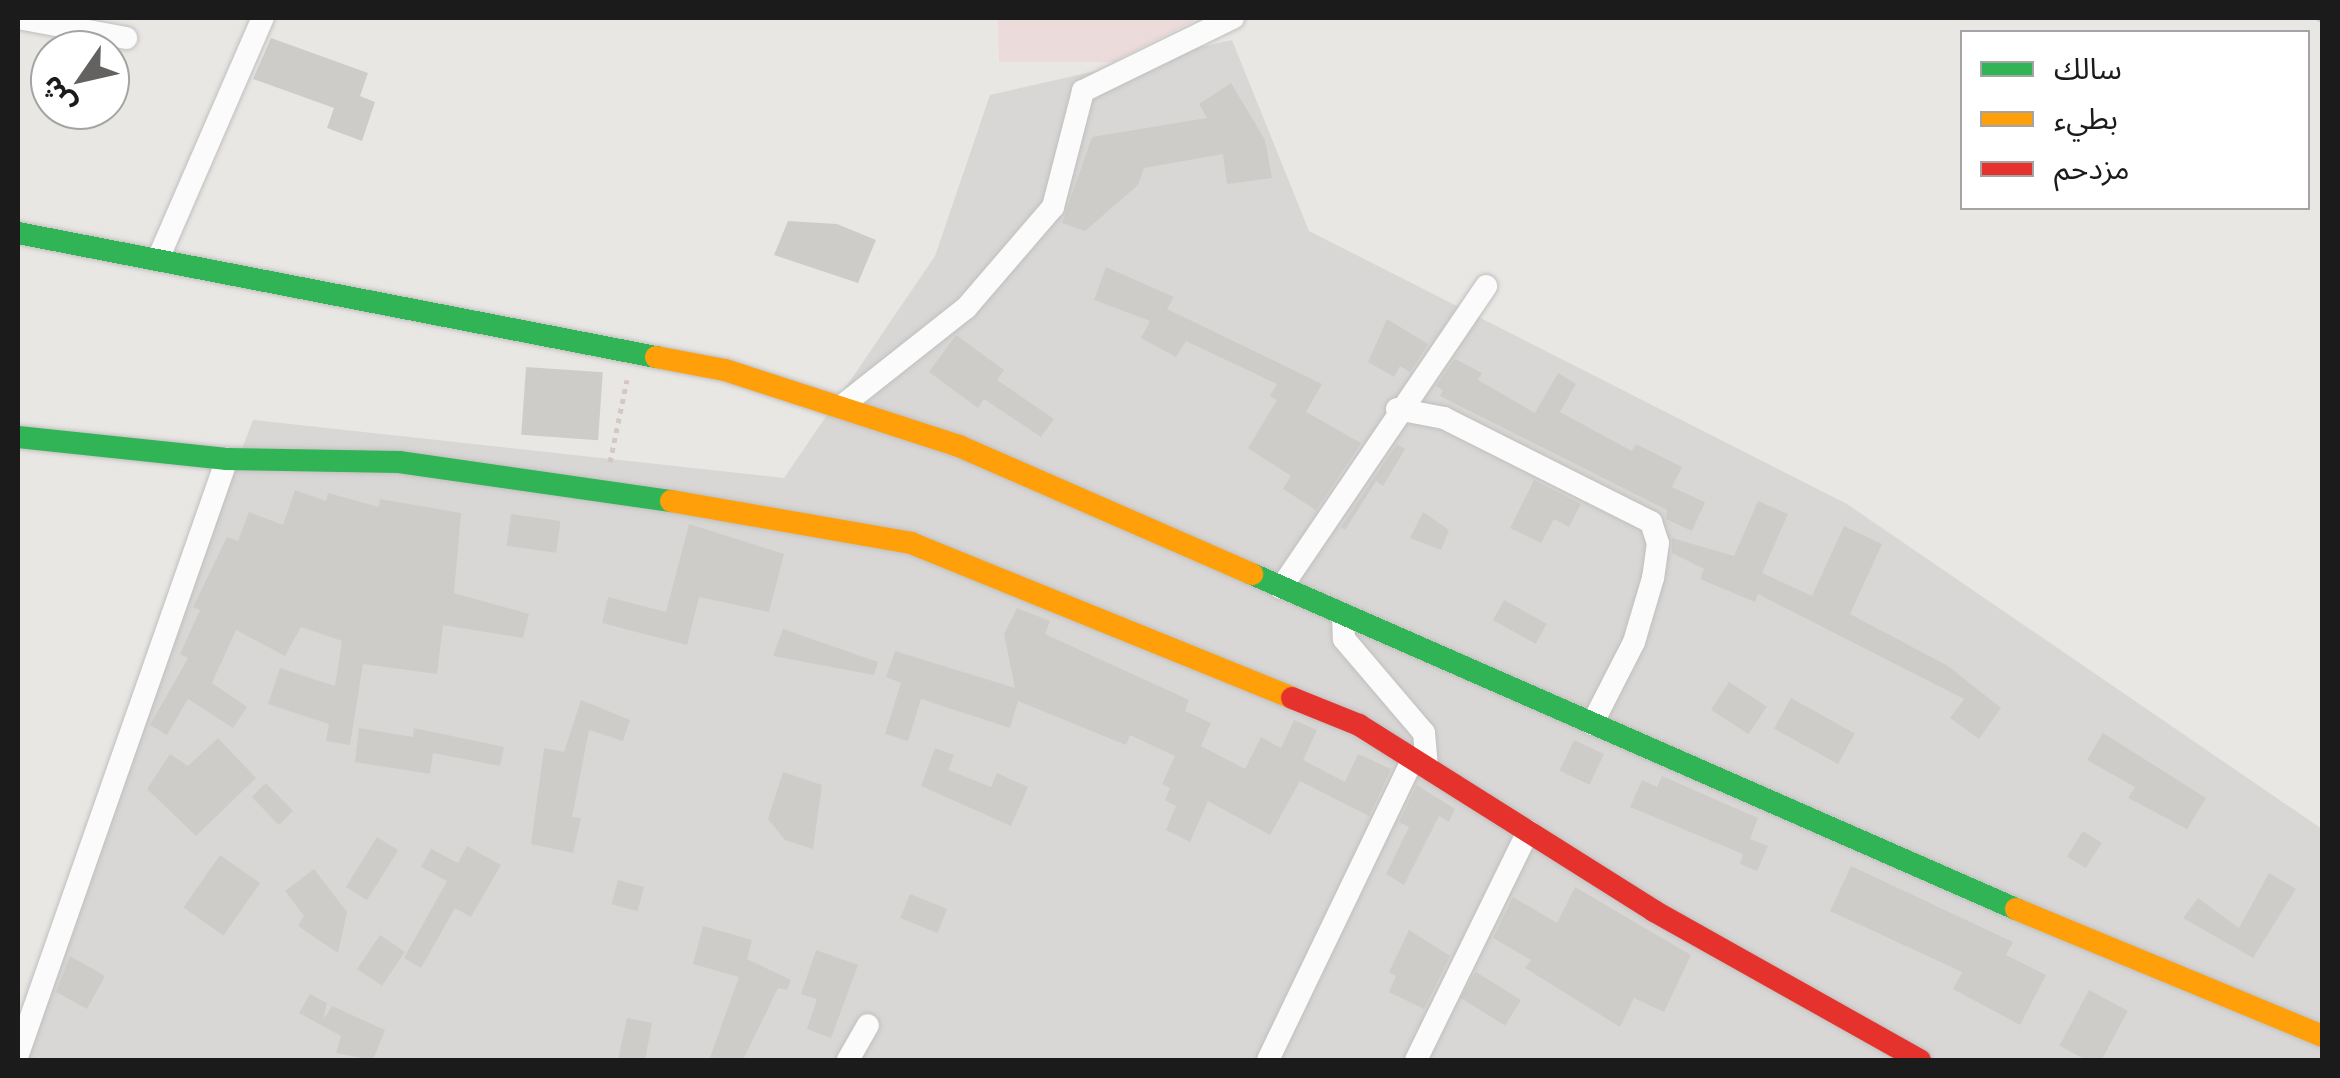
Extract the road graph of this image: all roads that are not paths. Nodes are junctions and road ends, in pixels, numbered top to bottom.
1 (18, 18) edge
2 (264, 18) edge
3 (1234, 18) edge
4 (83, 30) edge
5 (18, 233) edge
6 (158, 259) junction
7 (1486, 286) dead end
8 (844, 405) junction
9 (1397, 408) junction
10 (18, 437) edge
11 (227, 459) junction
12 (1281, 588) junction
13 (1342, 615) junction
14 (1592, 724) junction
15 (1420, 763) junction
16 (1528, 831) junction
17 (868, 1025) dead end
18 (2322, 1036) edge
19 (18, 1054) edge
20 (848, 1060) edge
21 (1268, 1060) edge
22 (1416, 1060) edge
23 (1920, 1060) edge

1 - 4 street
2 - 6 street
3 - 8 street
5 - 6 main road
6 - 8 main road
7 - 9 street
8 - 12 main road
9 - 12 street
9 - 14 street
10 - 11 main road
11 - 15 main road
11 - 19 street
12 - 13 main road
13 - 14 main road
13 - 15 street
14 - 18 main road
15 - 16 main road
15 - 21 street
16 - 22 street
16 - 23 main road
17 - 20 street

